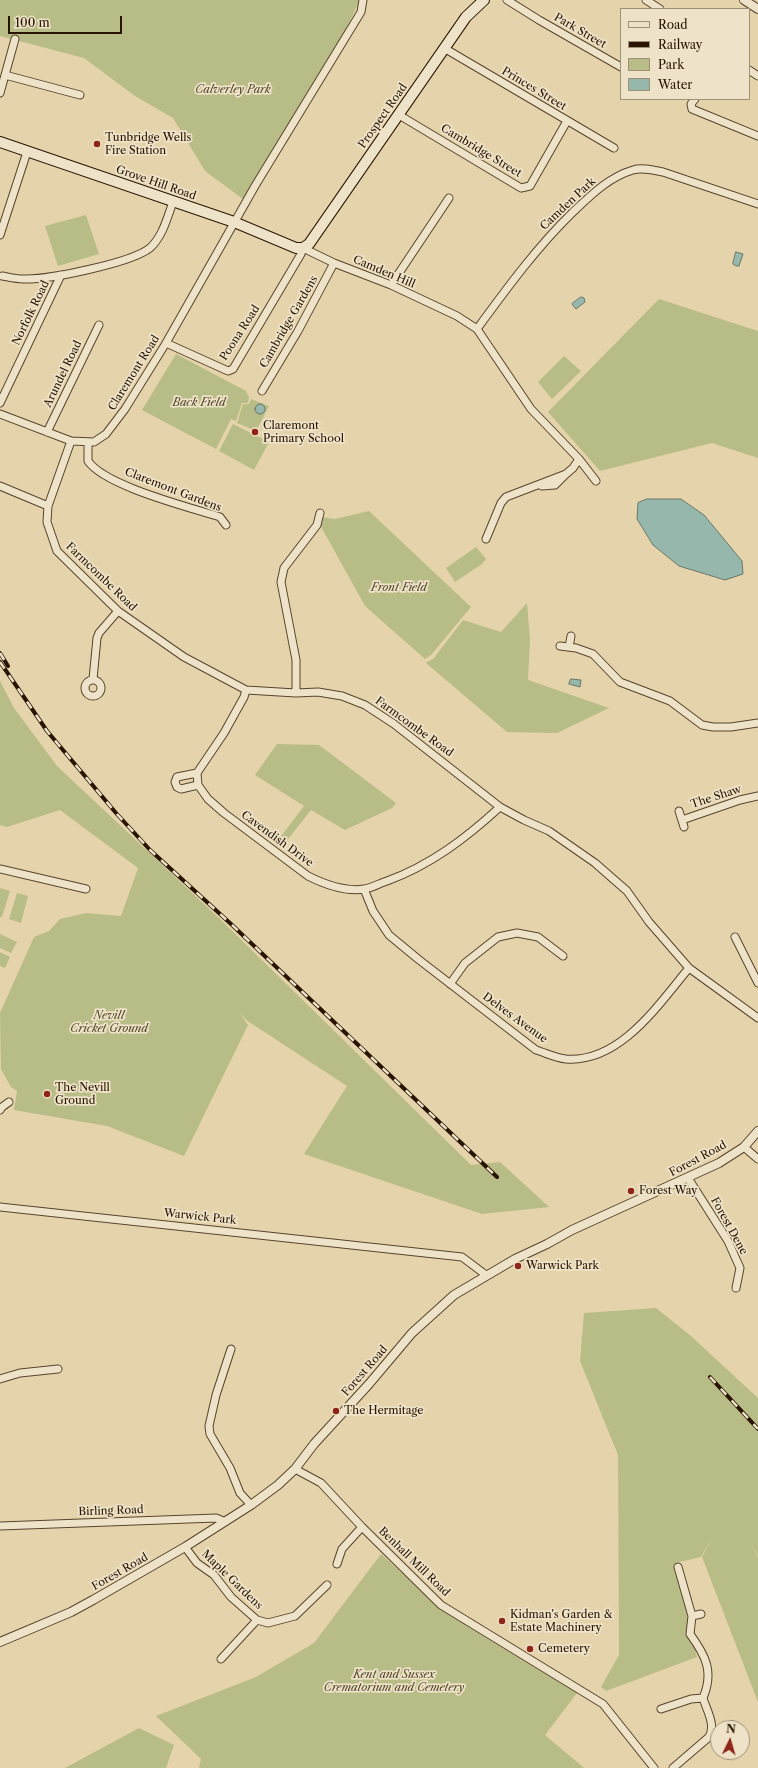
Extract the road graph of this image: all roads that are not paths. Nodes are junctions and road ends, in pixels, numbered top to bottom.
1 (363, 0) edge
2 (484, 0) edge
3 (507, 0) edge
4 (646, 0) edge
5 (744, 0) edge
6 (658, 8) edge
7 (753, 9) edge
8 (15, 39) dead end
9 (444, 48) junction
10 (620, 66) edge
11 (5, 75) junction
12 (0, 93) edge
13 (80, 95) dead end
14 (694, 100) edge
15 (399, 115) junction
16 (567, 121) junction
17 (758, 136) edge
18 (0, 142) edge
19 (614, 148) dead end
20 (27, 152) junction
21 (449, 198) dead end
22 (173, 202) junction
23 (758, 204) edge
24 (234, 222) junction
25 (0, 235) edge
26 (303, 248) junction
27 (334, 263) junction
28 (61, 275) junction
29 (2, 276) dead end
30 (391, 285) junction
31 (99, 326) dead end
32 (477, 329) junction
33 (166, 343) junction
34 (262, 391) dead end
35 (0, 403) edge
36 (0, 414) edge
37 (47, 432) junction
38 (71, 441) junction
39 (88, 443) junction
40 (578, 459) junction
41 (596, 481) dead end
42 (0, 486) edge
43 (48, 506) junction
44 (320, 513) dead end
45 (226, 525) dead end
46 (486, 539) dead end
47 (118, 611) junction
48 (571, 636) dead end
49 (560, 646) dead end
50 (569, 647) junction
51 (93, 679) dead end
52 (246, 690) junction
53 (296, 693) junction
54 (758, 723) edge
55 (197, 773) junction
56 (198, 785) junction
57 (758, 796) edge
58 (500, 807) junction
59 (679, 811) dead end
60 (0, 869) edge
61 (86, 889) dead end
62 (364, 889) junction
63 (735, 937) dead end
64 (563, 956) dead end
65 (689, 968) junction
66 (758, 983) edge
67 (450, 984) junction
68 (758, 1018) edge
69 (9, 1102) dead end
70 (0, 1110) edge
71 (758, 1131) edge
72 (744, 1147) junction
73 (758, 1159) edge
74 (688, 1178) junction
75 (0, 1207) edge
76 (486, 1275) junction
77 (736, 1288) dead end
78 (232, 1348) dead end
79 (58, 1369) dead end
80 (0, 1379) edge
81 (295, 1469) junction
82 (250, 1505) junction
83 (223, 1521) junction
84 (0, 1526) edge
85 (362, 1527) junction
86 (185, 1547) junction
87 (337, 1564) dead end
88 (678, 1567) dead end
89 (327, 1584) dead end
90 (701, 1614) dead end
91 (692, 1616) junction
92 (257, 1620) junction
93 (0, 1642) edge
94 (221, 1659) dead end
95 (703, 1698) junction
96 (661, 1709) dead end
97 (654, 1768) edge
98 (673, 1768) edge

1 - 24 street
2 - 9 main road, Prospect Road
3 - 10 street, Park Street
4 - 6 street
5 - 7 street
8 - 11 street
9 - 15 main road, Prospect Road
9 - 16 street, Princes Street
11 - 12 street
11 - 13 street
14 - 17 street
15 - 16 street, Cambridge Street
15 - 26 main road, Prospect Road
16 - 19 street, Princes Street
18 - 20 main road, Grove Hill Road
20 - 22 main road, Grove Hill Road
20 - 25 street
21 - 30 street
22 - 24 main road, Grove Hill Road
22 - 28 street
23 - 32 street, Camden Park
24 - 26 main road, Grove Hill Road
24 - 33 street, Claremont Road
26 - 27 street, Camden Hill
26 - 33 street, Poona Road
27 - 30 street, Camden Hill
27 - 34 street, Cambridge Gardens
28 - 29 street
28 - 35 street, Norfolk Road
30 - 32 street, Camden Hill
31 - 37 street, Arundel Road
32 - 40 street
33 - 39 street, Claremont Road
36 - 37 street
37 - 38 street
38 - 39 street
38 - 43 street, Farmcombe Road
39 - 45 street, Claremont Gardens
40 - 41 street
40 - 46 street
42 - 43 street
43 - 47 street, Farmcombe Road
44 - 53 street
47 - 51 street
47 - 52 street, Farmcombe Road
48 - 50 street
49 - 50 street
50 - 54 street
52 - 53 street, Farmcombe Road
52 - 55 street
53 - 58 street, Farmcombe Road
55 - 56 street
55 - 56 street
56 - 62 street, Cavendish Drive
57 - 59 street, The Shaw
58 - 62 street, Cavendish Drive
58 - 65 street, Farmcombe Road
60 - 61 street
62 - 67 street, Delves Avenue
63 - 66 street
64 - 67 street
65 - 67 street, Delves Avenue
65 - 68 street, Farmcombe Road
69 - 70 street
71 - 72 street, Forest Road
72 - 73 street
72 - 74 street, Forest Road
74 - 76 street, Forest Road
74 - 77 street, Forest Dene
75 - 76 street, Warwick Park
76 - 81 street, Forest Road
78 - 82 street
79 - 80 street
81 - 82 street, Forest Road
81 - 85 street, Benhall Mill Road
82 - 83 street, Forest Road
83 - 84 street, Birling Road
83 - 86 street, Forest Road
85 - 87 street
85 - 97 street, Benhall Mill Road
86 - 92 street, Maple Gardens
86 - 93 street, Forest Road
88 - 91 street
89 - 92 street, Maple Gardens
90 - 91 street
91 - 95 street
92 - 94 street
95 - 96 street
95 - 98 street

